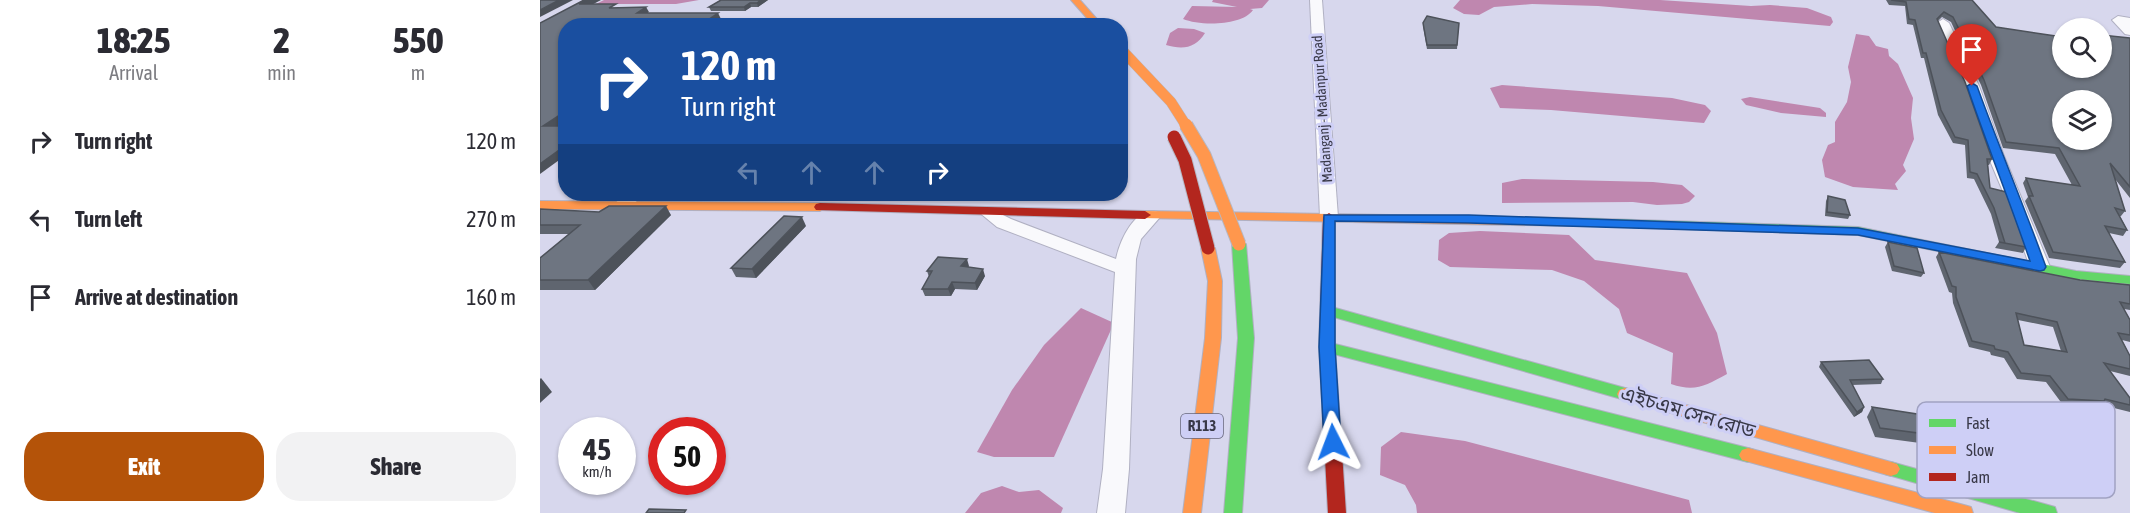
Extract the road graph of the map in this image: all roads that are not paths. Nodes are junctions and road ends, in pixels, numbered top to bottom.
1 (1059, 0) edge
2 (1075, 0) edge
3 (1316, 0) edge
4 (1076, 18) edge
5 (1092, 18) edge
6 (2130, 22) edge
7 (1943, 23) dead end
8 (2130, 31) edge
9 (1128, 56) edge
10 (1128, 73) edge
11 (627, 201) edge
12 (540, 205) edge
13 (618, 208) junction
14 (989, 213) junction
15 (1152, 216) junction
16 (1329, 218) junction
17 (2040, 267) junction
18 (1125, 269) junction
19 (2130, 280) edge
20 (1328, 311) junction
21 (1327, 347) junction
22 (1917, 476) edge
23 (1995, 498) edge
24 (1111, 513) edge
25 (1191, 513) edge
26 (1233, 513) edge
27 (1337, 513) edge
28 (1964, 513) edge
29 (2048, 513) edge

1 - 4 main road
2 - 5 main road
3 - 16 street, Madanganj - Madanpur Road
6 - 8 street
7 - 17 street
9 - 26 main road, R113, bridge
10 - 25 main road, R113, bridge
11 - 13 street
12 - 13 main road
13 - 14 main road
14 - 15 main road
14 - 18 street
15 - 16 main road
15 - 18 street
16 - 17 main road
16 - 20 main road
17 - 19 main road
18 - 24 street
20 - 21 main road
20 - 22 main road, এইচএম সেন রোড
21 - 27 main road
21 - 28 main road, এইচএম সেন রোড
23 - 29 main road, এইচএম সেন রোড

